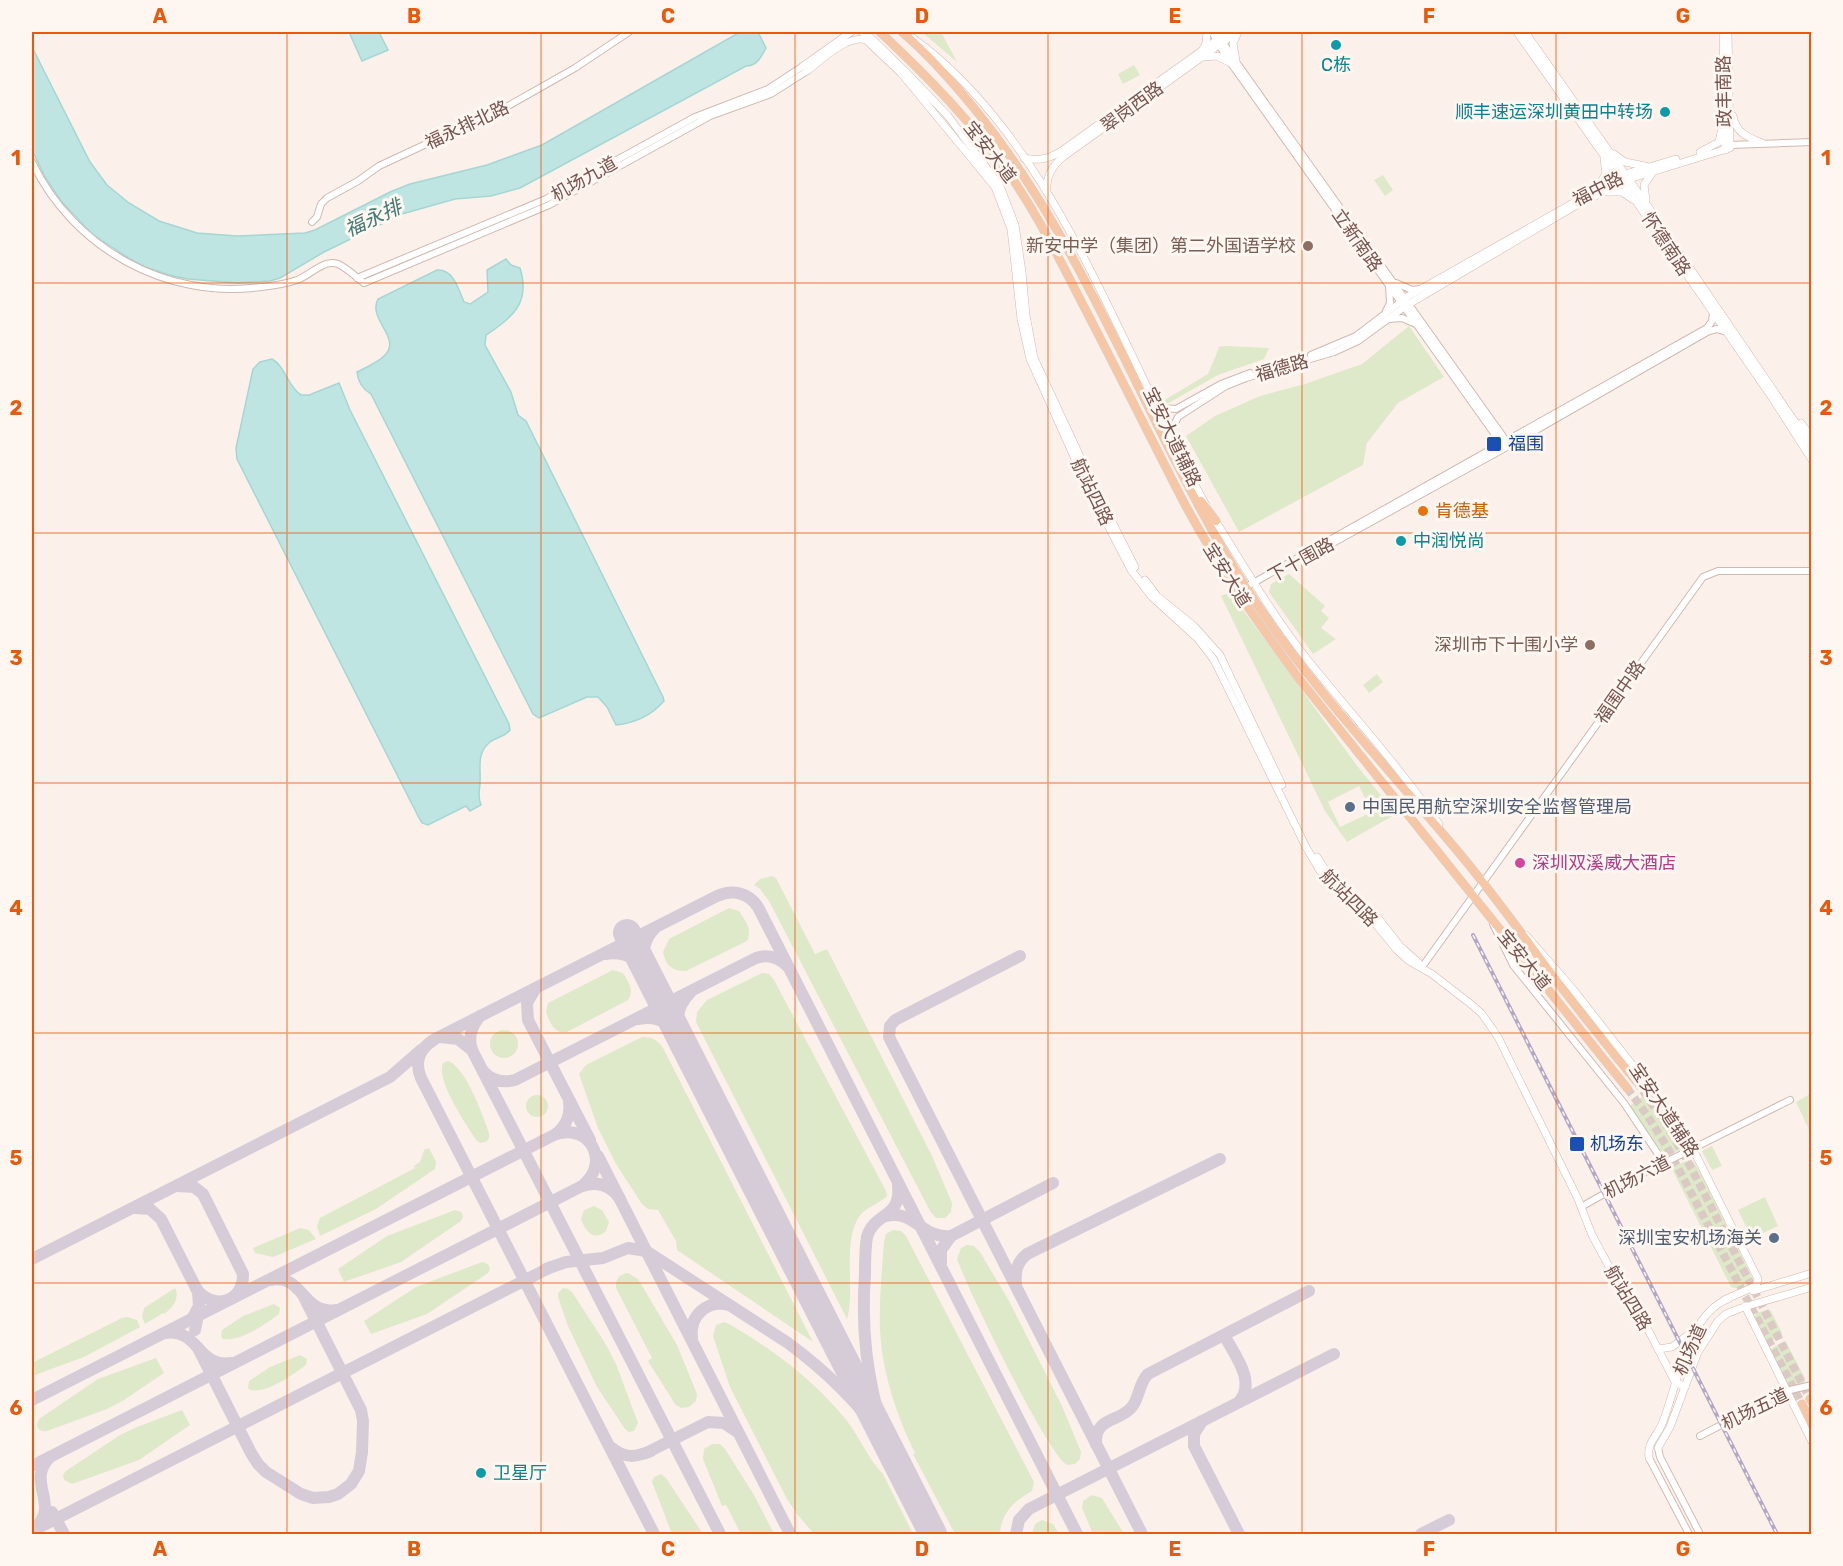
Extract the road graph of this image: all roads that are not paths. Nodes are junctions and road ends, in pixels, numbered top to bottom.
1 (629, 32) edge
2 (851, 32) edge
3 (862, 32) edge
4 (880, 32) edge
5 (903, 32) edge
6 (1210, 32) edge
7 (1228, 32) edge
8 (1238, 32) edge
9 (1517, 32) edge
10 (1525, 32) edge
11 (1723, 32) edge
12 (1728, 32) edge
13 (1219, 39) edge
14 (1200, 55) junction
15 (1233, 62) junction
16 (805, 68) junction
17 (1724, 79) junction
18 (1730, 99) junction
19 (1762, 143) junction
20 (1812, 144) edge
21 (1728, 147) junction
22 (1603, 148) junction
23 (1700, 152) junction
24 (1024, 158) junction
25 (32, 162) edge
26 (1652, 168) junction
27 (1624, 178) junction
28 (1601, 190) junction
29 (1048, 195) junction
30 (1640, 207) junction
31 (1649, 208) junction
32 (312, 222) dead end
33 (1387, 277) junction
34 (357, 278) junction
35 (1429, 285) junction
36 (1423, 295) junction
37 (1405, 303) junction
38 (1713, 312) junction
39 (1419, 318) junction
40 (1383, 319) junction
41 (1419, 327) junction
42 (1725, 331) junction
43 (1773, 388) junction
44 (1153, 400) junction
45 (1186, 407) junction
46 (1812, 438) edge
47 (1174, 443) junction
48 (1505, 444) junction
49 (1812, 447) edge
50 (1812, 460) edge
51 (1187, 483) junction
52 (1216, 521) junction
53 (1812, 571) edge
54 (1255, 583) junction
55 (1247, 588) junction
56 (1238, 593) junction
57 (1450, 841) junction
58 (1484, 883) junction
59 (1473, 897) junction
60 (1488, 915) junction
61 (1517, 926) junction
62 (1422, 967) junction
63 (1636, 1081) tunnel mouth
64 (1627, 1088) tunnel mouth
65 (1790, 1100) dead end
66 (1693, 1149) junction
67 (1664, 1163) junction
68 (1581, 1207) junction
69 (1812, 1273) edge
70 (1812, 1287) edge
71 (1724, 1300) junction
72 (1745, 1306) junction
73 (1697, 1328) junction
74 (1658, 1349) junction
75 (1675, 1383) junction
76 (1812, 1385) edge
77 (1685, 1387) junction
78 (1786, 1391) junction
79 (1802, 1404) tunnel mouth
80 (1812, 1424) edge
81 (1700, 1436) dead end
82 (1812, 1442) edge
83 (1658, 1448) joint
84 (1649, 1458) joint
85 (1689, 1534) edge
86 (1700, 1534) edge

1 - 32 street, 福永排北路
2 - 16 main road
3 - 62 main road, 航站四路
4 - 56 main road, 宝安大道
5 - 24 main road, 宝安大道辅路
5 - 51 main road, 宝安大道
6 - 13 street, 立新南路
6 - 14 main road
7 - 13 main road, 翠岗西路
8 - 13 main road, 翠岗西路
8 - 15 main road
9 - 22 main road, 怀德南路
10 - 22 main road, 怀德南路
11 - 17 main road, 政丰南路
12 - 18 main road, 政丰南路
13 - 14 main road, 翠岗西路
13 - 15 street, 立新南路
14 - 15 main road
14 - 24 main road, 翠岗西路
14 - 29 main road, 翠岗西路
15 - 33 street, 立新南路
16 - 34 street, 机场九道
16 - 34 street, 机场九道
16 - 62 main road, 航站四路
17 - 21 main road, 政丰南路
17 - 23 main road
18 - 19 main road
18 - 21 main road, 政丰南路
19 - 20 street, 福中路
19 - 21 street, 福中路
20 - 21 street, 福中路
21 - 23 main road, 福中路
21 - 26 main road, 福中路
22 - 26 main road
22 - 27 main road, 怀德南路
22 - 28 main road
23 - 26 main road, 福中路
24 - 29 main road, 宝安大道辅路
25 - 34 street
26 - 27 main road, 福中路
26 - 31 main road
27 - 28 main road, 福中路
27 - 30 main road, 怀德南路
27 - 31 main road, 怀德南路
28 - 30 main road
28 - 35 main road, 福中路
28 - 36 main road, 福中路
29 - 44 main road, 宝安大道辅路
30 - 38 main road, 怀德南路
31 - 43 main road, 怀德南路
33 - 35 street
33 - 37 street, 立新南路
33 - 40 street
35 - 37 main road, 福中路
36 - 37 main road, 福中路
36 - 39 street
37 - 39 street, 立新南路
37 - 40 street, 福德路
37 - 41 street, 立新南路
38 - 42 main road, 怀德南路
38 - 48 street, 下十围路
39 - 48 street, 立新南路
40 - 41 street
40 - 45 street, 福德路
41 - 48 street, 立新南路
42 - 48 street, 下十围路
42 - 50 main road, 怀德南路
43 - 46 main road, 怀德南路
43 - 49 main road, 怀德南路
44 - 45 street, 福德路
44 - 47 main road, 宝安大道辅路
45 - 47 street, 福德路
47 - 52 main road, 宝安大道辅路
48 - 54 street, 下十围路
51 - 52 main road
51 - 55 main road, 宝安大道
52 - 54 main road, 宝安大道辅路
53 - 58 street, 福围中路
54 - 55 street, 下十围路
54 - 57 main road, 宝安大道辅路
55 - 56 street, 下十围路
55 - 57 main road, 宝安大道
56 - 59 main road, 宝安大道
57 - 58 main road, 宝安大道
58 - 59 street, 福围中路
58 - 61 main road, 宝安大道
59 - 60 main road, 宝安大道
59 - 62 street, 福围中路
60 - 64 main road, 宝安大道
60 - 67 street, 宝安大道辅路
61 - 63 main road, 宝安大道
61 - 66 main road, 宝安大道辅路
62 - 68 main road, 航站四路
65 - 66 street, 机场六道
66 - 67 street, 机场六道
66 - 71 main road, 宝安大道辅路
67 - 68 street, 机场六道
68 - 74 main road, 航站四路
69 - 71 main road, 机场道
70 - 72 main road, 机场道
71 - 73 main road, 机场道
72 - 77 main road, 机场道
72 - 78 main road
73 - 74 main road
73 - 75 main road, 机场道
74 - 75 main road, 航站四路
75 - 77 main road
75 - 84 main road, 机场道
76 - 78 street, 机场五道
77 - 83 main road, 机场道
78 - 81 street, 机场五道
78 - 82 main road
79 - 80 main road
83 - 86 street
84 - 85 street

